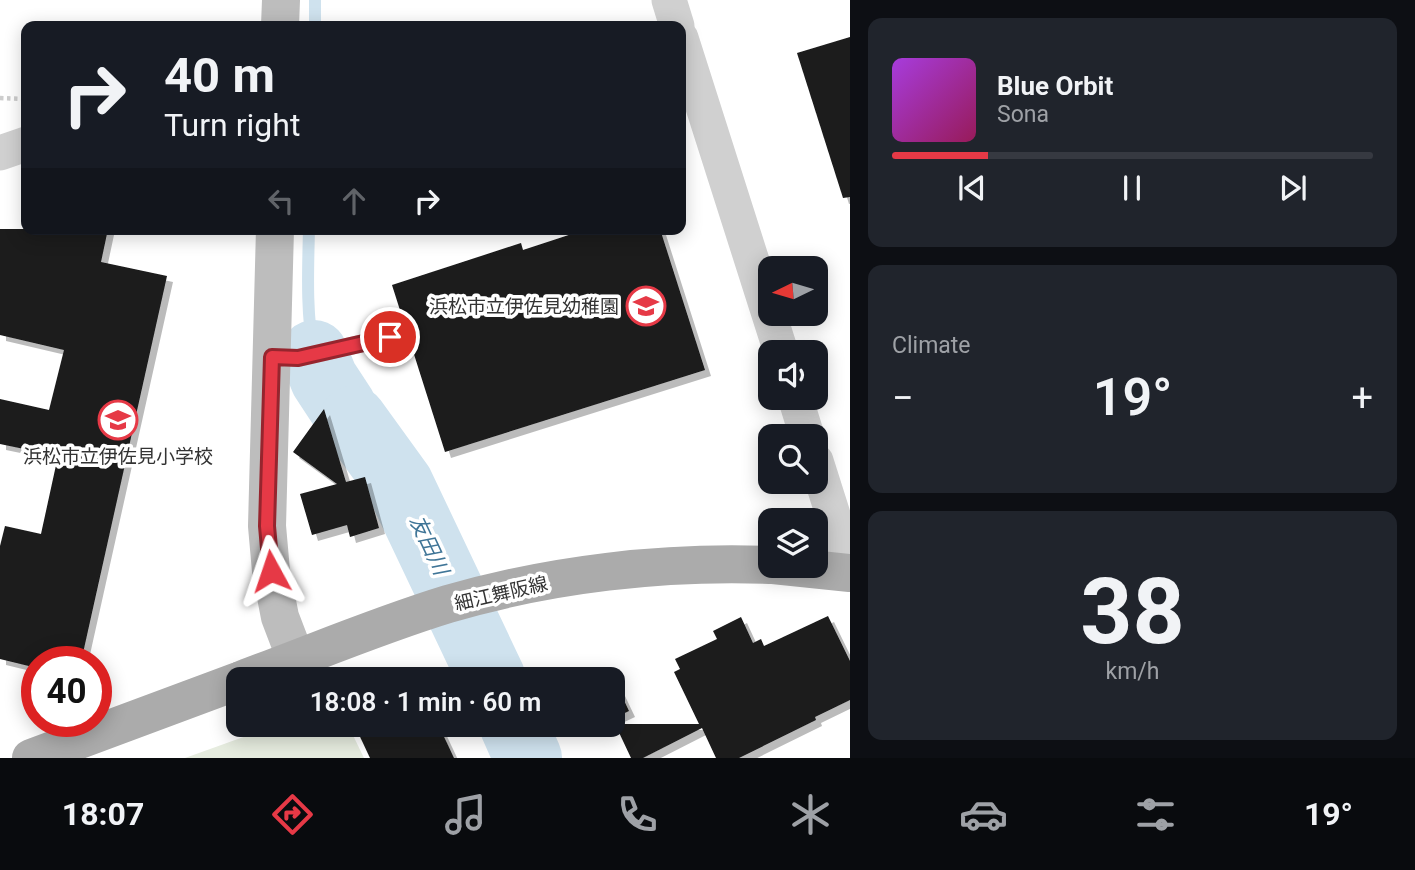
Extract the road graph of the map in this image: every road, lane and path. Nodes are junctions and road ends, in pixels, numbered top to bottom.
1 (281, 0) edge
2 (669, 0) edge
3 (281, 21) edge
4 (675, 21) edge
5 (686, 54) edge
6 (0, 98) edge
7 (21, 99) edge
8 (21, 146) edge
9 (0, 153) edge
10 (275, 235) edge
11 (390, 337) dead end
12 (777, 340) edge
13 (285, 358) junction
14 (826, 494) edge
15 (758, 565) edge
16 (843, 572) edge
17 (296, 659) junction
18 (275, 667) edge
19 (226, 685) edge
20 (31, 758) edge

1 - 3 street
2 - 4 street
5 - 12 street
6 - 7 path
8 - 9 street
10 - 13 street
11 - 13 lane
13 - 17 street
14 - 16 street
15 - 17 main road, 細江舞阪線
17 - 18 main road, 細江舞阪線
19 - 20 main road

